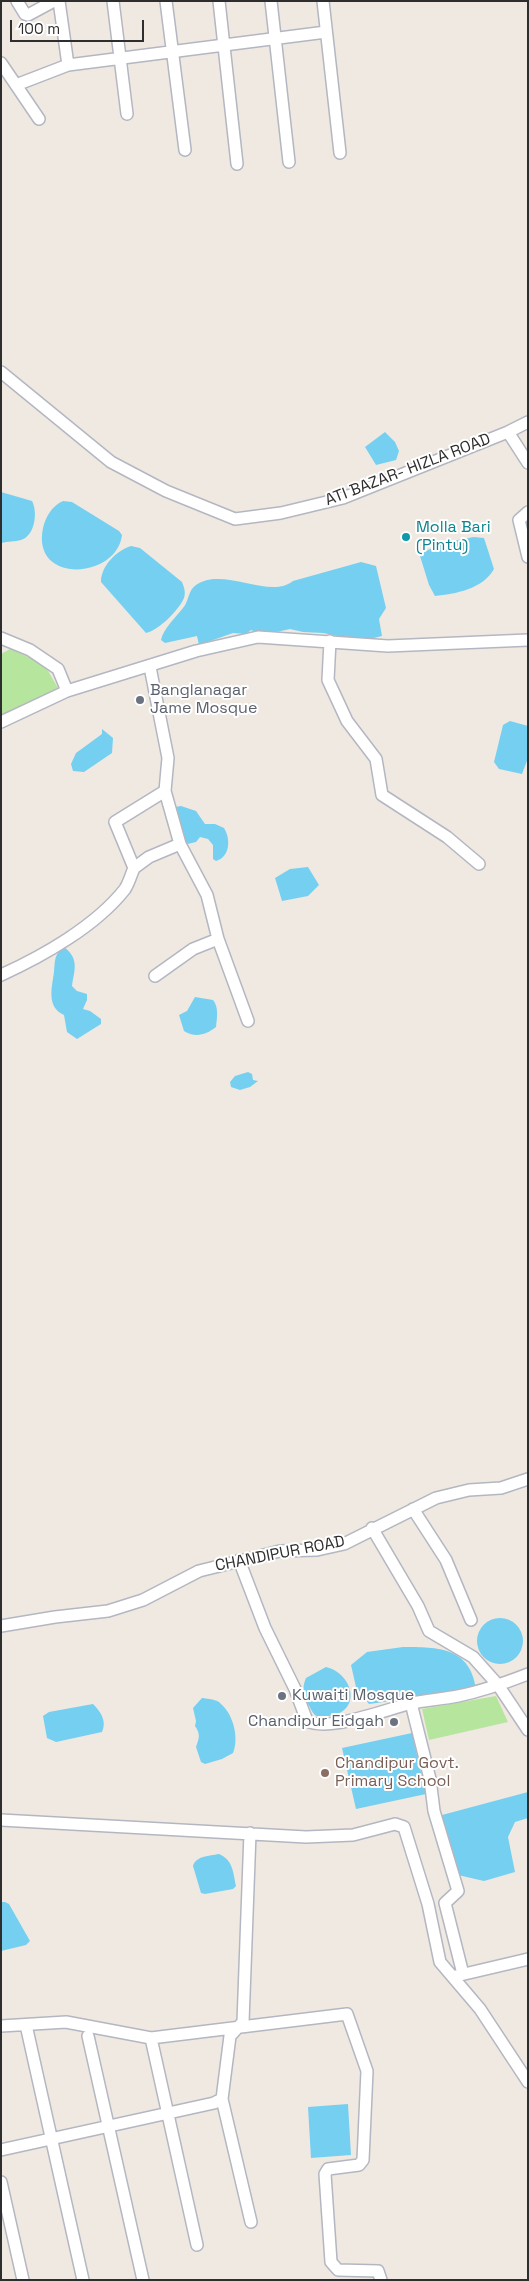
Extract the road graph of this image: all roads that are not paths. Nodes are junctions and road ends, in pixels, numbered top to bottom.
1 (17, 1) edge
2 (54, 1) edge
3 (59, 1) edge
4 (113, 1) edge
5 (166, 1) edge
6 (219, 1) edge
7 (271, 1) edge
8 (323, 1) edge
9 (326, 32) junction
10 (276, 38) junction
11 (224, 44) junction
12 (172, 51) junction
13 (120, 57) junction
14 (1, 63) edge
15 (68, 65) junction
16 (16, 85) junction
17 (127, 114) dead end
18 (39, 119) dead end
19 (186, 150) dead end
20 (340, 153) dead end
21 (289, 162) dead end
22 (237, 164) dead end
23 (1, 372) edge
24 (528, 422) edge
25 (508, 432) junction
26 (528, 463) edge
27 (528, 512) edge
28 (528, 558) edge
29 (1, 638) edge
30 (528, 640) edge
31 (330, 641) junction
32 (150, 667) junction
33 (67, 691) junction
34 (1, 722) edge
35 (165, 791) junction
36 (180, 844) junction
37 (479, 864) dead end
38 (134, 868) junction
39 (218, 939) junction
40 (1, 975) edge
41 (155, 976) dead end
42 (248, 1021) dead end
43 (528, 1479) edge
44 (413, 1509) junction
45 (372, 1528) junction
46 (239, 1560) junction
47 (471, 1620) dead end
48 (1, 1626) edge
49 (528, 1674) edge
50 (498, 1685) junction
51 (411, 1704) junction
52 (528, 1730) edge
53 (1, 1820) edge
54 (250, 1833) junction
55 (528, 1959) edge
56 (457, 1975) junction
57 (26, 2025) junction
58 (1, 2026) edge
59 (238, 2028) junction
60 (88, 2036) dead end
61 (151, 2038) junction
62 (528, 2082) edge
63 (222, 2099) junction
64 (167, 2114) junction
65 (110, 2127) junction
66 (52, 2140) junction
67 (1, 2150) edge
68 (1, 2182) edge
69 (251, 2222) dead end
70 (197, 2244) dead end
71 (23, 2280) edge
72 (83, 2280) edge
73 (143, 2280) edge
74 (381, 2280) edge

1 - 2 street
3 - 15 street
4 - 13 street
5 - 12 street
6 - 11 street
7 - 10 street
8 - 9 street
9 - 10 street
9 - 20 street
10 - 11 street
10 - 21 street
11 - 12 street
11 - 22 street
12 - 13 street
12 - 19 street
13 - 15 street
13 - 17 street
14 - 16 street
15 - 16 street
16 - 18 street
23 - 25 street, ATI BAZAR- HIZLA ROAD
24 - 25 street, ATI BAZAR- HIZLA ROAD
25 - 26 street
27 - 28 street
29 - 33 street
30 - 31 street
31 - 32 street
31 - 37 street
32 - 33 street
32 - 35 street
33 - 34 street
35 - 36 street
35 - 38 street
36 - 38 street
36 - 39 street
38 - 40 street
39 - 41 street
39 - 42 street
43 - 44 street, CHANDIPUR ROAD
44 - 45 street, CHANDIPUR ROAD
44 - 47 street
45 - 46 street, CHANDIPUR ROAD
45 - 50 street
46 - 48 street, CHANDIPUR ROAD
46 - 51 street
49 - 50 street
50 - 51 street
50 - 52 street
51 - 56 street
53 - 54 street
54 - 56 street
54 - 59 street
55 - 56 street
56 - 62 street
57 - 58 street
57 - 61 street
57 - 66 street
59 - 61 street
59 - 63 street
59 - 74 street
60 - 65 street
61 - 64 street
63 - 64 street
63 - 69 street
64 - 65 street
64 - 70 street
65 - 66 street
65 - 73 street
66 - 67 street
66 - 72 street
68 - 71 street

